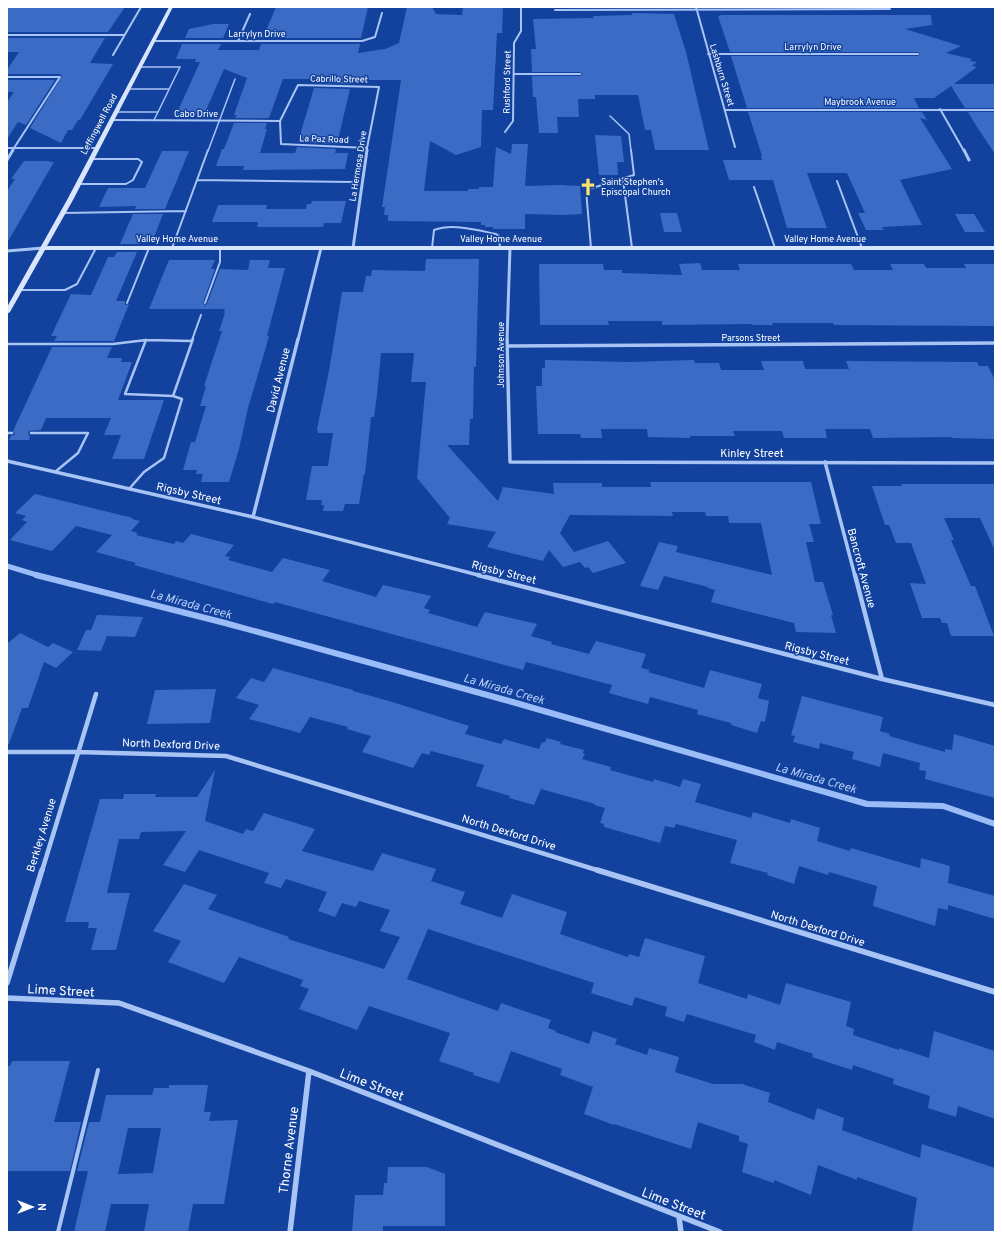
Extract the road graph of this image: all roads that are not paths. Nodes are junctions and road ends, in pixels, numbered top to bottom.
1 (141, 7) edge
2 (171, 7) edge
3 (521, 7) edge
4 (696, 8) edge
5 (890, 9) dead end
6 (555, 10) dead end
7 (382, 13) dead end
8 (250, 14) dead end
9 (7, 35) edge
10 (124, 35) junction
11 (153, 41) junction
12 (238, 41) junction
13 (708, 54) junction
14 (918, 54) dead end
15 (112, 55) dead end
16 (139, 67) junction
17 (514, 74) junction
18 (580, 74) dead end
19 (7, 77) edge
20 (235, 79) dead end
21 (379, 87) joint
22 (128, 89) junction
23 (169, 89) junction
24 (940, 109) junction
25 (725, 110) junction
26 (995, 110) edge
27 (116, 112) junction
28 (158, 112) junction
29 (610, 116) dead end
30 (111, 120) junction
31 (154, 120) junction
32 (218, 121) junction
33 (280, 121) junction
34 (505, 132) dead end
35 (7, 148) edge
36 (15, 148) junction
37 (97, 148) junction
38 (367, 148) junction
39 (735, 148) dead end
40 (91, 159) junction
41 (7, 160) edge
42 (970, 160) dead end
43 (197, 180) junction
44 (623, 180) junction
45 (837, 181) dead end
46 (353, 182) dead end
47 (78, 184) junction
48 (754, 187) dead end
49 (186, 211) junction
50 (62, 213) junction
51 (43, 248) junction
52 (96, 248) junction
53 (149, 248) junction
54 (172, 248) junction
55 (220, 248) junction
56 (320, 248) junction
57 (353, 248) junction
58 (432, 248) junction
59 (500, 248) junction
60 (510, 248) junction
61 (591, 248) junction
62 (632, 248) junction
63 (775, 248) junction
64 (862, 248) junction
65 (995, 248) edge
66 (7, 251) edge
67 (19, 290) junction
68 (127, 303) dead end
69 (205, 303) dead end
70 (7, 312) edge
71 (201, 315) dead end
72 (146, 340) junction
73 (192, 341) junction
74 (995, 343) edge
75 (7, 344) edge
76 (507, 346) junction
77 (173, 396) junction
78 (7, 433) edge
79 (12, 433) dead end
80 (32, 433) dead end
81 (7, 461) edge
82 (510, 462) joint
83 (825, 462) junction
84 (995, 462) edge
85 (55, 472) junction
86 (129, 489) junction
87 (254, 517) junction
88 (882, 679) junction
89 (96, 694) dead end
90 (995, 705) edge
91 (7, 752) edge
92 (77, 752) junction
93 (7, 983) edge
94 (995, 992) edge
95 (7, 998) edge
96 (98, 1070) dead end
97 (309, 1071) junction
98 (680, 1217) junction
99 (58, 1232) edge
100 (290, 1232) edge
101 (681, 1232) edge
102 (720, 1232) edge

1 - 10 street
2 - 11 street, Leffingwell Road
3 - 17 street, Rushford Street
4 - 5 street
4 - 6 street
4 - 13 street, Lashburn Street
7 - 12 street, Larrylyn Drive
8 - 12 street
9 - 10 street
10 - 15 street
11 - 12 street, Larrylyn Drive
11 - 16 street, Leffingwell Road
13 - 14 street, Larrylyn Drive
13 - 25 street, Lashburn Street
16 - 22 street, Leffingwell Road
16 - 23 lane
17 - 18 street
17 - 34 street, Rushford Street
19 - 36 street
20 - 32 lane
21 - 33 street, Cabrillo Street
21 - 38 street, La Hermosa Drive
22 - 23 lane
22 - 27 street, Leffingwell Road
23 - 28 lane
24 - 25 street, Maybrook Avenue
24 - 26 street, Maybrook Avenue
24 - 42 street
25 - 39 street, Lashburn Street
27 - 28 lane
27 - 30 street, Leffingwell Road
28 - 31 lane
29 - 44 lane
30 - 31 street, Cabo Drive
30 - 37 street, Leffingwell Road
31 - 32 street, Cabo Drive
32 - 33 street, Cabo Drive
32 - 43 lane
33 - 38 street, La Paz Road
35 - 36 street
36 - 37 street
36 - 41 street
37 - 40 street, Leffingwell Road
38 - 57 street, La Hermosa Drive
40 - 47 street, Leffingwell Road
40 - 47 lane
43 - 46 lane
43 - 49 lane
44 - 61 lane
44 - 62 lane
45 - 64 lane
47 - 50 street, Leffingwell Road
48 - 63 lane
49 - 50 lane
49 - 54 lane
50 - 51 street, Leffingwell Road
51 - 52 street, Valley Home Avenue
51 - 66 street, Valley Home Avenue
51 - 67 street, Leffingwell Road
52 - 53 street, Valley Home Avenue
52 - 67 lane
53 - 54 street, Valley Home Avenue
53 - 68 lane
54 - 55 street, Valley Home Avenue
55 - 56 street, Valley Home Avenue
55 - 69 lane
56 - 57 street, Valley Home Avenue
56 - 87 street, David Avenue
57 - 58 street, Valley Home Avenue
58 - 59 street, Valley Home Avenue
58 - 59 lane
59 - 60 street, Valley Home Avenue
60 - 61 street, Valley Home Avenue
60 - 76 street, Johnson Avenue
61 - 62 street, Valley Home Avenue
62 - 63 street, Valley Home Avenue
63 - 64 street, Valley Home Avenue
64 - 65 street, Valley Home Avenue
67 - 70 street, Leffingwell Road
71 - 73 lane
72 - 73 lane
72 - 75 lane
72 - 77 lane
73 - 77 lane
74 - 76 street, Parsons Street
76 - 82 street, Johnson Avenue
77 - 86 lane
78 - 79 lane
80 - 85 lane
81 - 85 street, Rigsby Street
82 - 83 street, Kinley Street
83 - 84 street, Kinley Street
83 - 88 street, Bancroft Avenue
85 - 86 street, Rigsby Street
86 - 87 street, Rigsby Street
87 - 88 street, Rigsby Street
88 - 90 street, Rigsby Street
89 - 92 street, Berkley Avenue
91 - 92 street, North Dexford Drive
92 - 93 street, Berkley Avenue
92 - 94 street, North Dexford Drive
95 - 97 street, Lime Street
96 - 99 lane
97 - 98 street, Lime Street
97 - 100 street, Thorne Avenue
98 - 101 street
98 - 102 street, Lime Street

